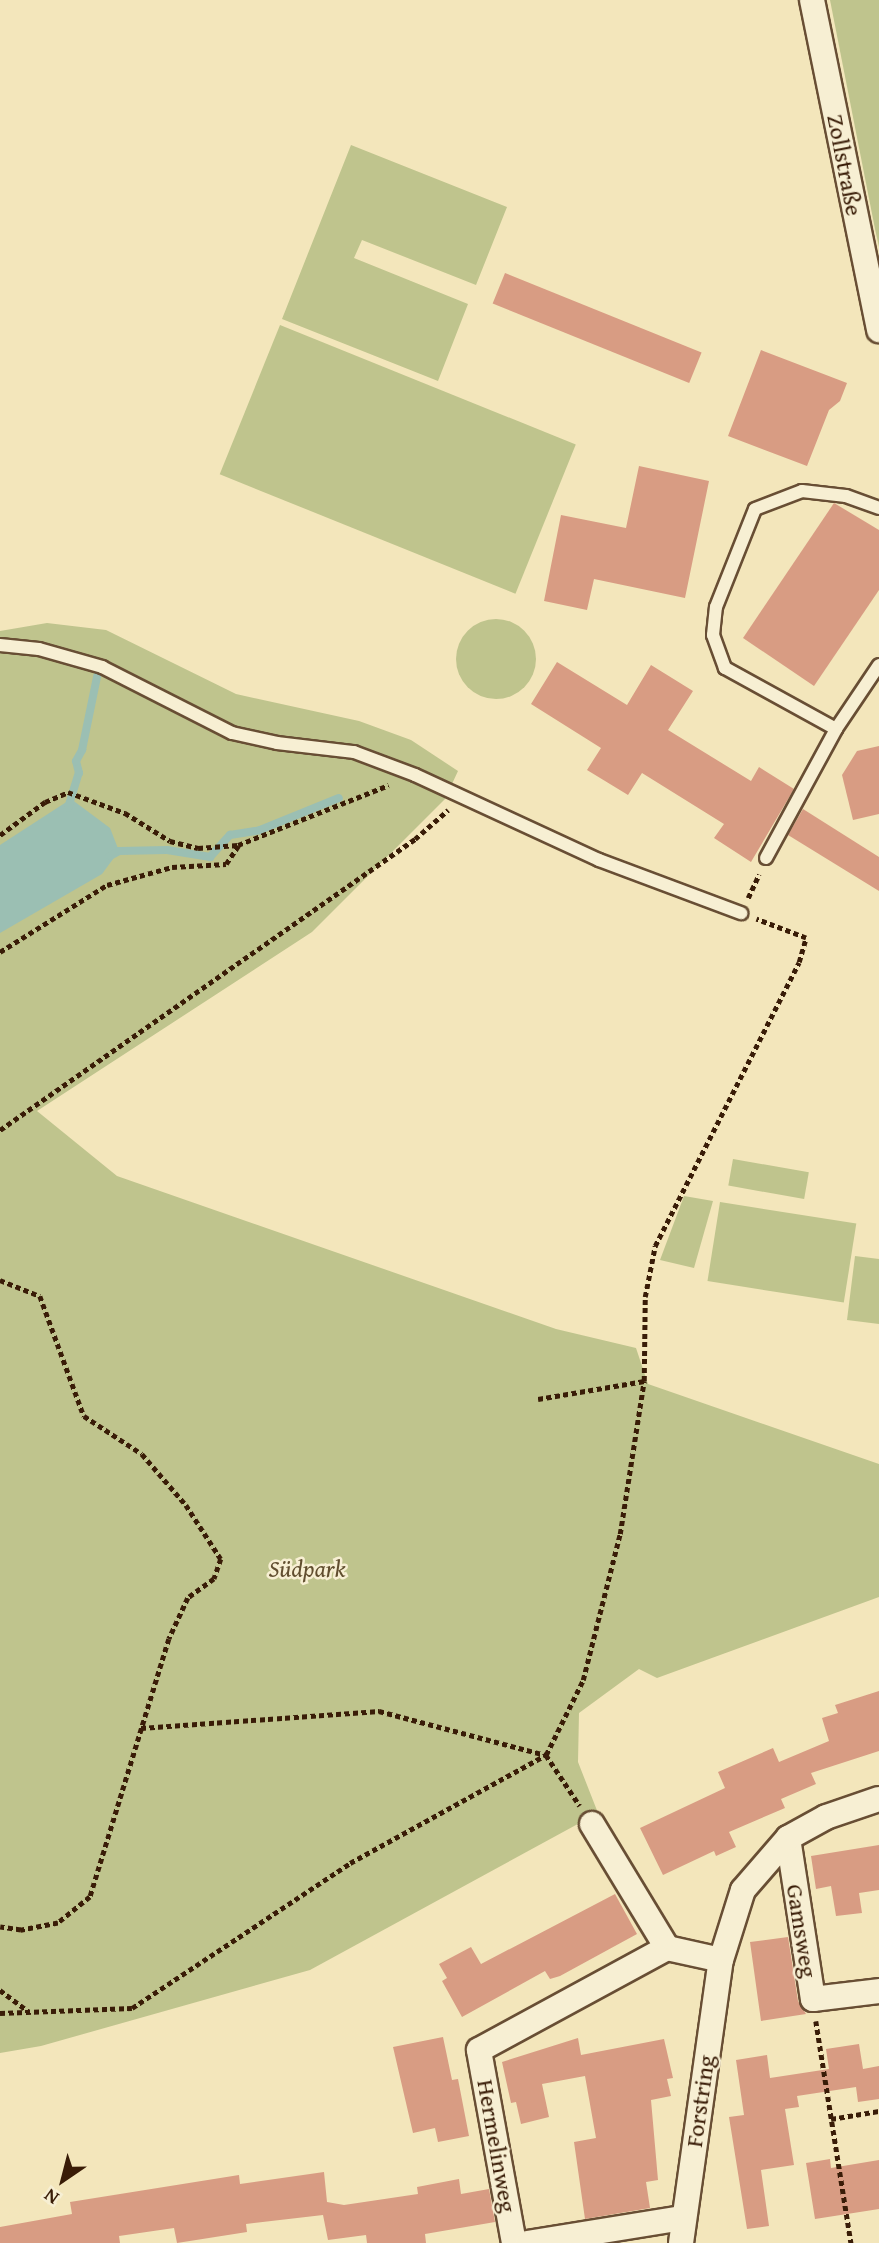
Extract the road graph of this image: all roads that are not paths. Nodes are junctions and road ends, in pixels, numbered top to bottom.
1 (812, 0) edge
2 (879, 330) edge
3 (879, 508) edge
4 (0, 645) edge
5 (879, 665) edge
6 (836, 729) junction
7 (766, 858) road end
8 (741, 913) road end
9 (879, 1798) edge
10 (592, 1824) road end
11 (788, 1838) junction
12 (667, 1948) junction
13 (721, 1960) junction
14 (879, 1991) edge
15 (682, 2218) junction
16 (514, 2243) edge
17 (528, 2243) edge
18 (681, 2243) edge

1 - 2 street, Zollstraße
3 - 6 lane
4 - 8 lane
5 - 6 lane
6 - 7 lane
9 - 11 street, Forstring
10 - 12 street
11 - 13 street, Forstring
11 - 14 street, Gamsweg
12 - 13 street
12 - 16 street, Hermelinweg
13 - 15 street, Forstring
15 - 17 street, Hermelinweg
15 - 18 street, Forstring

